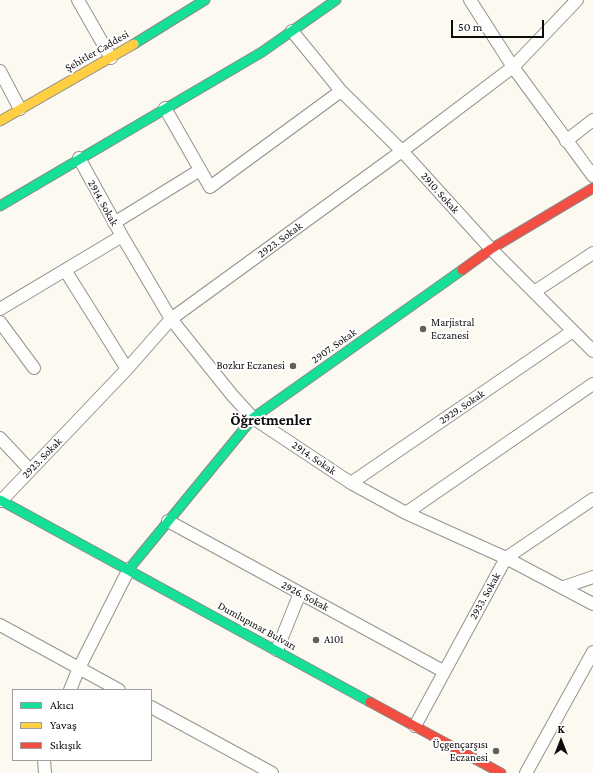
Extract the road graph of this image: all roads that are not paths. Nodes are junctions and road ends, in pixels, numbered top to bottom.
1 (78, 0) edge
2 (206, 0) edge
3 (336, 0) edge
4 (470, 0) edge
5 (577, 0) edge
6 (292, 31) junction
7 (110, 58) junction
8 (513, 67) junction
9 (0, 71) edge
10 (341, 91) junction
11 (165, 108) junction
12 (20, 110) junction
13 (593, 120) edge
14 (0, 121) edge
15 (566, 141) junction
16 (402, 151) junction
17 (79, 158) junction
18 (200, 170) junction
19 (593, 176) edge
20 (593, 188) edge
21 (0, 206) edge
22 (114, 223) junction
23 (122, 236) junction
24 (491, 249) junction
25 (593, 253) edge
26 (65, 270) junction
27 (534, 292) junction
28 (0, 309) edge
29 (171, 319) junction
30 (0, 322) edge
31 (573, 331) junction
32 (593, 351) edge
33 (34, 368) dead end
34 (127, 369) junction
35 (593, 384) edge
36 (253, 418) junction
37 (0, 438) edge
38 (30, 470) junction
39 (351, 483) junction
40 (593, 499) edge
41 (0, 500) edge
42 (406, 513) junction
43 (168, 521) junction
44 (506, 558) junction
45 (129, 569) junction
46 (593, 577) edge
47 (564, 587) junction
48 (300, 593) junction
49 (593, 604) edge
50 (0, 625) edge
51 (277, 650) junction
52 (593, 652) edge
53 (79, 668) junction
54 (444, 670) junction
55 (70, 689) edge
56 (117, 689) edge
57 (152, 708) edge
58 (415, 726) junction
59 (44, 761) edge
60 (45, 773) edge
61 (272, 773) edge
62 (501, 773) edge
63 (526, 773) edge

1 - 7 street
2 - 7 street, Şehitler Caddesi
3 - 6 street
4 - 8 street
5 - 8 street, 2923. Sokak
6 - 10 street, 2910. Sokak
6 - 11 street
7 - 12 street, Şehitler Caddesi
8 - 15 street
8 - 16 street, 2923. Sokak
9 - 12 street
10 - 16 street, 2910. Sokak
10 - 18 street
11 - 17 street
11 - 18 street
12 - 14 street, Şehitler Caddesi
13 - 15 street
15 - 19 street
16 - 24 street, 2910. Sokak
16 - 29 street, 2923. Sokak
17 - 21 street
17 - 22 street, 2914. Sokak
18 - 22 street
20 - 24 street, 2907. Sokak
22 - 23 street, 2914. Sokak
23 - 26 street
23 - 29 street, 2914. Sokak
24 - 27 street, 2910. Sokak
24 - 36 street, 2907. Sokak
25 - 27 street
26 - 28 street
26 - 34 street
27 - 31 street, 2910. Sokak
29 - 34 street, 2923. Sokak
29 - 36 street, 2914. Sokak
30 - 33 street
31 - 32 street, 2910. Sokak
31 - 39 street, 2929. Sokak
34 - 38 street, 2923. Sokak
35 - 42 street
36 - 39 street, 2914. Sokak
36 - 43 street, 2907. Sokak
37 - 38 street
38 - 41 street, 2923. Sokak
39 - 42 street, 2914. Sokak
40 - 44 street, 2933. Sokak
41 - 45 street, Dumlupınar Bulvarı
42 - 44 street, 2914. Sokak
43 - 45 street, 2907. Sokak
43 - 48 street, 2926. Sokak
44 - 47 street, 2914. Sokak
44 - 54 street, 2933. Sokak
45 - 51 street, Dumlupınar Bulvarı
45 - 53 street
46 - 47 street
47 - 49 street, 2914. Sokak
48 - 51 street
48 - 54 street, 2926. Sokak
50 - 53 street
51 - 58 street, Dumlupınar Bulvarı
52 - 63 street
53 - 55 street
53 - 56 street
54 - 58 street, 2933. Sokak
57 - 61 street
58 - 62 street, Dumlupınar Bulvarı
59 - 60 street

